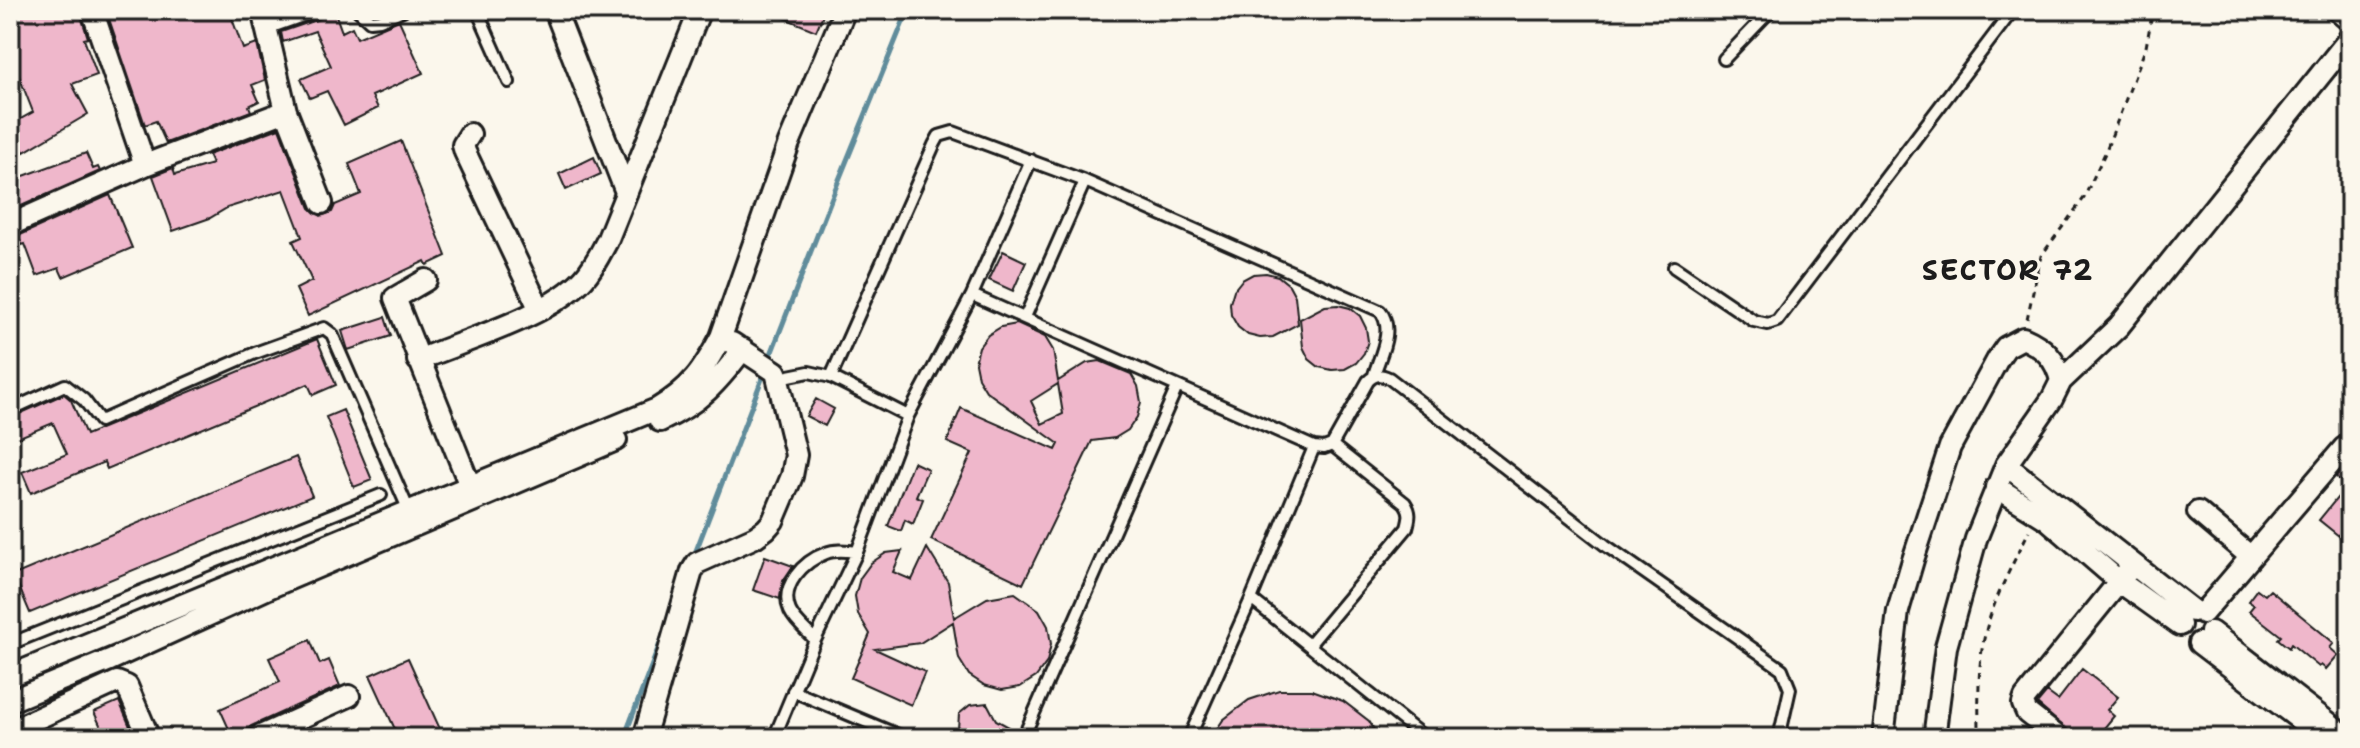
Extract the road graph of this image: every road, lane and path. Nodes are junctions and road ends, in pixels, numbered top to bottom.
1 (92, 10) edge
2 (319, 10) edge
3 (358, 10) edge
4 (403, 10) edge
5 (477, 10) edge
6 (555, 10) edge
7 (700, 10) edge
8 (845, 10) edge
9 (1771, 10) edge
10 (2013, 10) edge
11 (2153, 10) edge
12 (2337, 10) edge
13 (264, 20) edge
14 (2350, 21) edge
15 (2350, 38) edge
16 (1724, 59) dead end
17 (509, 82) dead end
18 (286, 111) junction
19 (470, 134) dead end
20 (1031, 160) junction
21 (145, 165) junction
22 (1085, 181) junction
23 (626, 192) junction
24 (322, 203) dead end
25 (10, 225) edge
26 (1674, 267) dead end
27 (426, 280) dead end
28 (972, 295) junction
29 (540, 310) junction
30 (1025, 317) junction
31 (721, 337) junction
32 (2023, 338) junction
33 (418, 360) junction
34 (763, 364) junction
35 (1374, 375) junction
36 (831, 377) junction
37 (2061, 381) junction
38 (1177, 387) junction
39 (10, 410) edge
40 (908, 416) junction
41 (1332, 445) junction
42 (2350, 445) edge
43 (1314, 447) junction
44 (2006, 465) junction
45 (470, 486) junction
46 (1996, 487) junction
47 (381, 495) dead end
48 (409, 511) junction
49 (2198, 512) dead end
50 (2037, 513) junction
51 (857, 552) junction
52 (2251, 557) junction
53 (2132, 565) junction
54 (2120, 582) junction
55 (1251, 599) junction
56 (2197, 625) junction
57 (815, 640) junction
58 (10, 644) edge
59 (1309, 645) junction
60 (10, 676) edge
61 (793, 691) junction
62 (349, 696) dead end
63 (10, 701) edge
64 (10, 731) edge
65 (149, 738) edge
66 (256, 738) edge
67 (644, 738) edge
68 (774, 738) edge
69 (905, 738) edge
70 (1023, 738) edge
71 (1189, 738) edge
72 (1425, 738) edge
73 (1779, 738) edge
74 (1883, 738) edge
75 (1934, 738) edge
76 (1979, 738) edge
77 (2059, 738) edge
78 (2324, 738) edge
79 (2348, 738) edge

1 - 21 street
2 - 13 lane
3 - 4 lane
5 - 17 lane
6 - 23 street
7 - 23 street
8 - 31 street
9 - 16 lane
10 - 26 lane
11 - 32 path
12 - 14 street
13 - 18 street
15 - 37 street
18 - 21 street
18 - 24 street
19 - 29 street
20 - 22 lane
20 - 28 lane
20 - 36 lane
21 - 25 street
22 - 30 lane
22 - 35 lane
23 - 29 street
27 - 33 street
28 - 30 lane
28 - 40 lane
29 - 33 street
30 - 38 lane
31 - 34 street
31 - 45 street
32 - 37 street
32 - 74 street
33 - 45 street
34 - 36 lane
34 - 63 street
34 - 67 street
35 - 41 lane
35 - 73 lane
36 - 40 lane
37 - 44 street
38 - 43 lane
38 - 70 lane
39 - 48 lane
40 - 51 lane
41 - 43 lane
41 - 59 lane
42 - 52 street
43 - 55 lane
44 - 46 street
44 - 53 street
45 - 48 street
46 - 50 street
46 - 75 street
47 - 58 lane
48 - 60 street
49 - 52 street
50 - 54 street
50 - 76 path
51 - 57 lane
51 - 57 lane
52 - 56 street
53 - 54 street
53 - 56 street
54 - 56 street
54 - 77 street
55 - 59 lane
55 - 71 lane
56 - 78 street
56 - 79 street
57 - 61 lane
59 - 72 lane
61 - 68 lane
61 - 69 lane
62 - 66 street
64 - 65 street

